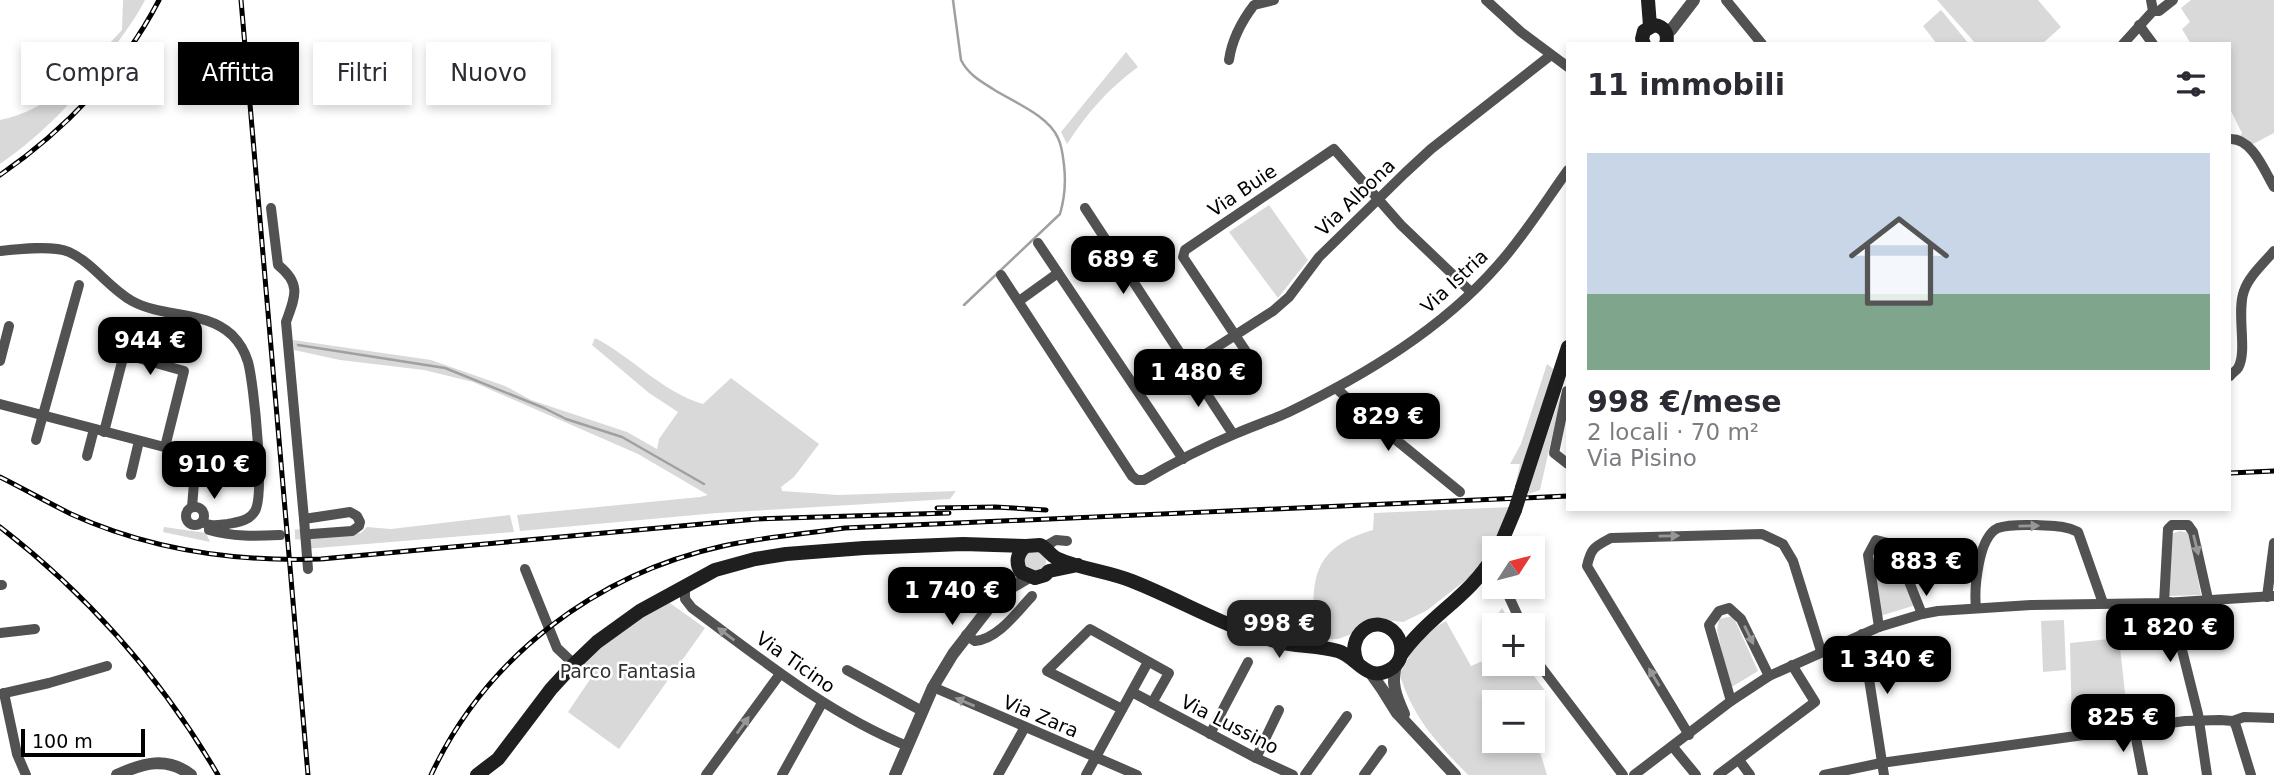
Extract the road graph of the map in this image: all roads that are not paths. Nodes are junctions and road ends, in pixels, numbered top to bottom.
1 (1275, 0) edge
2 (1486, 0) edge
3 (1694, 0) edge
4 (1726, 0) edge
5 (2151, 0) edge
6 (2173, 0) edge
7 (1648, 3) edge
8 (2153, 11) junction
9 (2139, 25) junction
10 (1650, 26) junction
11 (1666, 38) edge
12 (1644, 42) edge
13 (1760, 42) edge
14 (2125, 42) edge
15 (2152, 42) edge
16 (1551, 55) junction
17 (1229, 60) dead end
18 (1566, 66) edge
19 (2231, 139) edge
20 (1566, 173) edge
21 (2274, 187) edge
22 (1378, 198) junction
23 (271, 208) dead end
24 (1085, 208) dead end
25 (1038, 243) dead end
26 (0, 251) edge
27 (2274, 251) edge
28 (1058, 273) junction
29 (1001, 275) dead end
30 (79, 285) dead end
31 (1471, 292) junction
32 (1019, 301) junction
33 (9, 326) dead end
34 (1235, 334) junction
35 (1566, 353) edge
36 (1249, 356) dead end
37 (0, 361) edge
38 (1187, 366) junction
39 (2231, 375) edge
40 (1336, 388) junction
41 (1566, 396) edge
42 (0, 404) edge
43 (43, 414) junction
44 (99, 430) junction
45 (1233, 434) junction
46 (36, 440) dead end
47 (139, 441) junction
48 (165, 447) junction
49 (87, 456) dead end
50 (1183, 459) junction
51 (1566, 462) edge
52 (131, 475) dead end
53 (1460, 492) dead end
54 (192, 507) junction
55 (304, 519) junction
56 (207, 526) junction
57 (311, 534) tunnel mouth
58 (280, 536) tunnel mouth
59 (1504, 536) edge
60 (1067, 541) dead end
61 (2274, 543) edge
62 (993, 545) junction
63 (1026, 546) junction
64 (1047, 551) junction
65 (1078, 565) junction
66 (308, 569) dead end
67 (524, 569) dead end
68 (1022, 569) junction
69 (1049, 570) junction
70 (1482, 573) edge
71 (685, 586) junction
72 (1032, 596) dead end
73 (2270, 596) edge
74 (2208, 599) junction
75 (2103, 603) junction
76 (2167, 603) junction
77 (1976, 608) junction
78 (1438, 614) junction
79 (1922, 614) junction
80 (1879, 627) junction
81 (1388, 628) junction
82 (35, 629) dead end
83 (0, 633) edge
84 (1862, 634) junction
85 (966, 635) junction
86 (1357, 635) junction
87 (1317, 647) junction
88 (1821, 651) junction
89 (1399, 659) junction
90 (1148, 662) junction
91 (1248, 662) dead end
92 (574, 664) junction
93 (1792, 664) junction
94 (107, 666) dead end
95 (1364, 668) junction
96 (847, 670) dead end
97 (1545, 672) edge
98 (780, 674) junction
99 (1769, 676) junction
100 (933, 687) junction
101 (1132, 692) junction
102 (2, 693) edge
103 (1731, 701) junction
104 (822, 703) junction
105 (1152, 703) junction
106 (1122, 709) junction
107 (1279, 710) dead end
108 (922, 711) junction
109 (1347, 716) dead end
110 (2274, 718) edge
111 (2199, 720) junction
112 (2232, 721) junction
113 (1024, 727) junction
114 (2134, 728) junction
115 (1210, 734) junction
116 (1689, 735) junction
117 (1421, 741) junction
118 (907, 746) junction
119 (1673, 747) junction
120 (1382, 750) dead end
121 (1095, 758) junction
122 (1256, 758) junction
123 (1739, 760) junction
124 (1881, 763) junction
125 (26, 775) edge
126 (117, 775) edge
127 (191, 775) edge
128 (477, 775) edge
129 (706, 775) edge
130 (782, 775) edge
131 (895, 775) edge
132 (998, 775) edge
133 (1086, 775) edge
134 (1137, 775) edge
135 (1293, 775) edge
136 (1305, 775) edge
137 (1364, 775) edge
138 (1455, 775) edge
139 (1623, 775) edge
140 (1634, 775) edge
141 (1696, 775) edge
142 (1718, 775) edge
143 (1750, 775) edge
144 (1824, 775) edge
145 (1884, 775) edge
146 (2143, 775) edge
147 (2207, 775) edge
148 (2251, 775) edge

1 - 17 street
2 - 16 street
3 - 11 street
4 - 13 street
5 - 8 street
6 - 8 street
7 - 10 main road
8 - 9 street
9 - 14 street
9 - 15 street
10 - 11 main road
10 - 12 main road
16 - 18 street
16 - 22 street, Via Albona
19 - 21 street
20 - 31 street, Via Istria
22 - 31 street
22 - 34 street, Via Albona
22 - 34 street, Via Buie
23 - 55 street
24 - 38 street
25 - 28 street
26 - 56 street
27 - 39 street
28 - 32 street
28 - 50 street
29 - 32 street
30 - 43 street
31 - 40 street, Via Istria
32 - 50 street, Via Istria
33 - 37 street
34 - 36 street, Via Buie
34 - 38 street, Via Albona
35 - 59 main road, bridge
38 - 45 street
40 - 45 street, Via Istria
40 - 53 street
41 - 51 street
42 - 43 street
43 - 44 street
43 - 46 street
44 - 47 street
44 - 48 street
44 - 49 street
45 - 50 street, Via Istria
47 - 48 street
47 - 52 street
48 - 54 street
54 - 56 street
54 - 56 street
55 - 57 street
55 - 66 street
56 - 58 street
60 - 64 street
61 - 73 street
62 - 63 main road
62 - 68 main road
62 - 71 main road
63 - 64 main road
63 - 68 main road
64 - 65 main road
64 - 69 main road
65 - 69 main road
65 - 87 main road
67 - 92 street
68 - 69 main road
68 - 85 street
70 - 78 main road
71 - 92 main road
98 -> 71 street, Via Ticino
72 - 85 street
73 - 74 street
74 - 76 street
76 -> 74 street
75 - 76 street
75 - 77 street
77 -> 75 street
76 - 111 street
77 - 79 street
78 - 81 main road
78 - 89 main road
79 - 80 street
79 - 80 street
80 - 84 street
81 - 86 main road
81 - 89 main road
82 - 83 street
84 - 88 street
84 - 124 street
85 - 100 street
86 - 87 main road
86 - 95 main road
87 - 95 main road
88 - 93 street
116 -> 88 street
89 - 95 main road
89 - 117 street
90 - 101 street
90 - 105 street, Via Lussino
90 - 106 street
91 - 115 street
92 - 128 main road
93 - 99 street
93 - 123 street
94 - 102 street
95 - 117 street
96 - 108 street
97 - 139 street
98 - 104 street, Via Ticino
129 -> 98 street
99 - 103 street
103 -> 99 street
100 - 108 street
113 -> 100 street, Via Zara
101 - 105 street, Via Lussino
101 - 106 street
102 - 125 street
103 - 116 street
104 - 118 street, Via Ticino
104 - 130 street
105 - 115 street, Via Lussino
106 - 121 street
107 - 122 street
108 - 118 street
109 - 136 street
110 - 112 street
111 - 112 street
111 - 114 street
111 - 147 street
112 - 148 street
113 - 121 street, Via Zara
113 - 132 street
114 - 124 street
114 - 146 street
115 - 122 street, Via Lussino
116 - 119 street
117 - 138 street
118 - 131 street
119 - 140 street
119 - 141 street
120 - 137 street
121 - 133 street
121 - 134 street, Via Zara
122 - 135 street, Via Lussino
123 - 142 street
123 - 143 street
124 - 144 street
124 - 145 street
126 - 127 street

